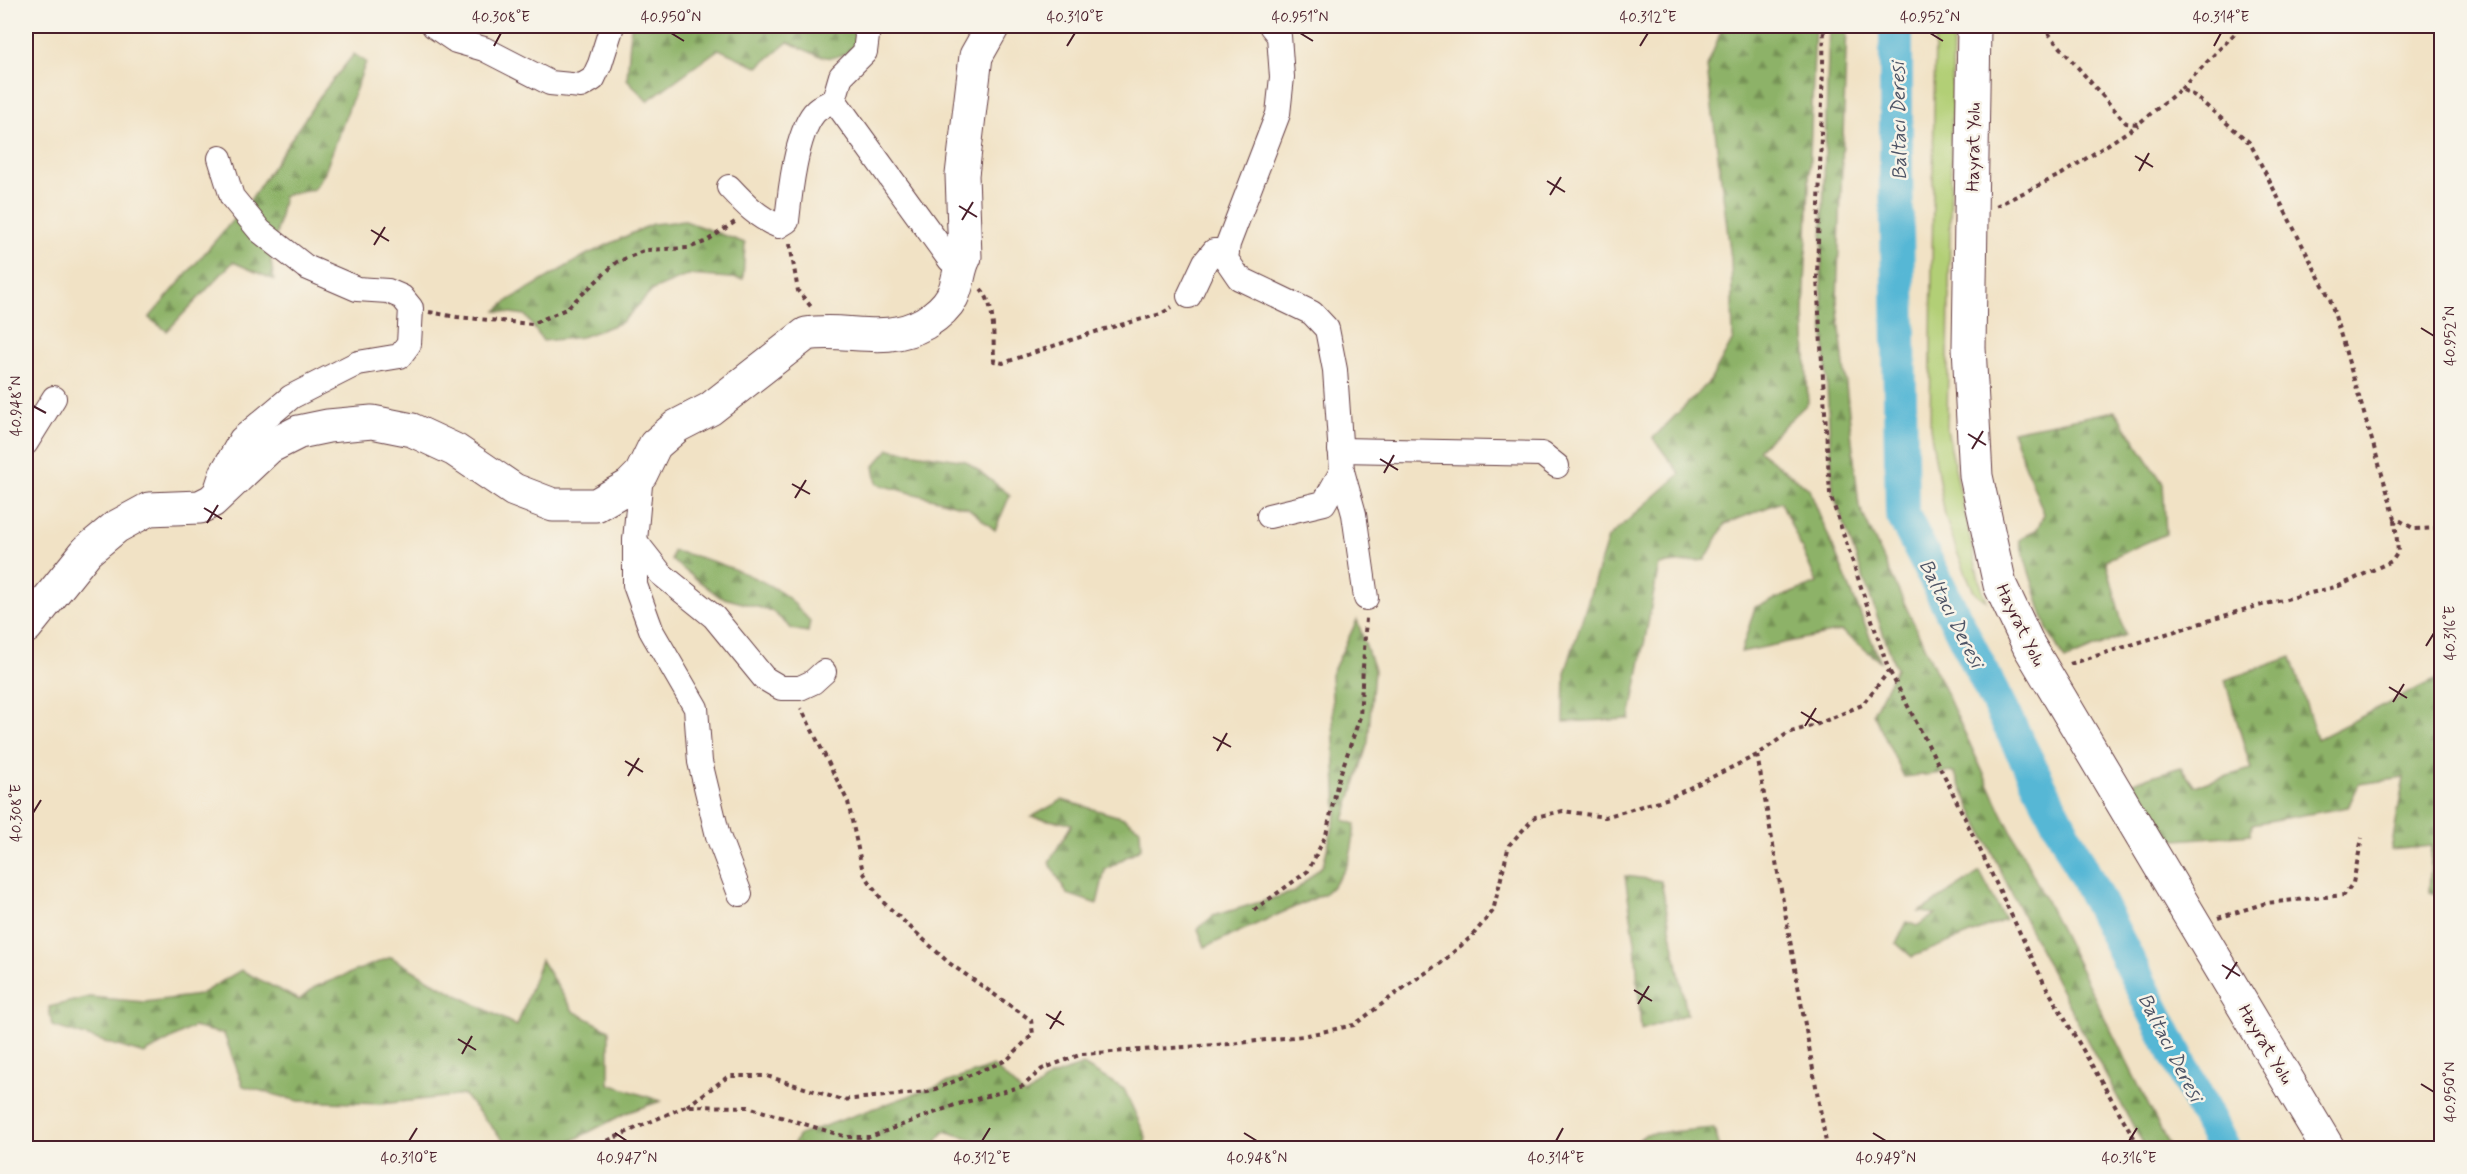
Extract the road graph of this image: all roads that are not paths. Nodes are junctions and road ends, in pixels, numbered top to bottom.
1 (434, 26) edge
2 (612, 26) edge
3 (865, 26) edge
4 (993, 26) edge
5 (1271, 26) edge
6 (1974, 26) edge
7 (834, 100) junction
8 (220, 158) dead end
9 (729, 187) dead end
10 (1227, 251) junction
11 (959, 269) junction
12 (1190, 296) road end
13 (54, 398) dead end
14 (26, 443) edge
15 (1341, 460) junction
16 (1557, 466) dead end
17 (641, 474) junction
18 (212, 501) junction
19 (1269, 516) dead end
20 (635, 541) junction
21 (1366, 598) road end
22 (26, 627) edge
23 (824, 672) dead end
24 (740, 894) dead end
25 (2328, 1149) edge

1 - 2 street
3 - 7 street
4 - 11 street
5 - 10 street
6 - 25 street, Hayrat Yolu
7 - 9 street
7 - 11 street
8 - 18 street
10 - 12 street
10 - 15 street
11 - 17 street
13 - 14 street
15 - 16 street
15 - 19 street
15 - 21 street
17 - 18 street
17 - 20 street
18 - 22 street
20 - 23 street
20 - 24 street

